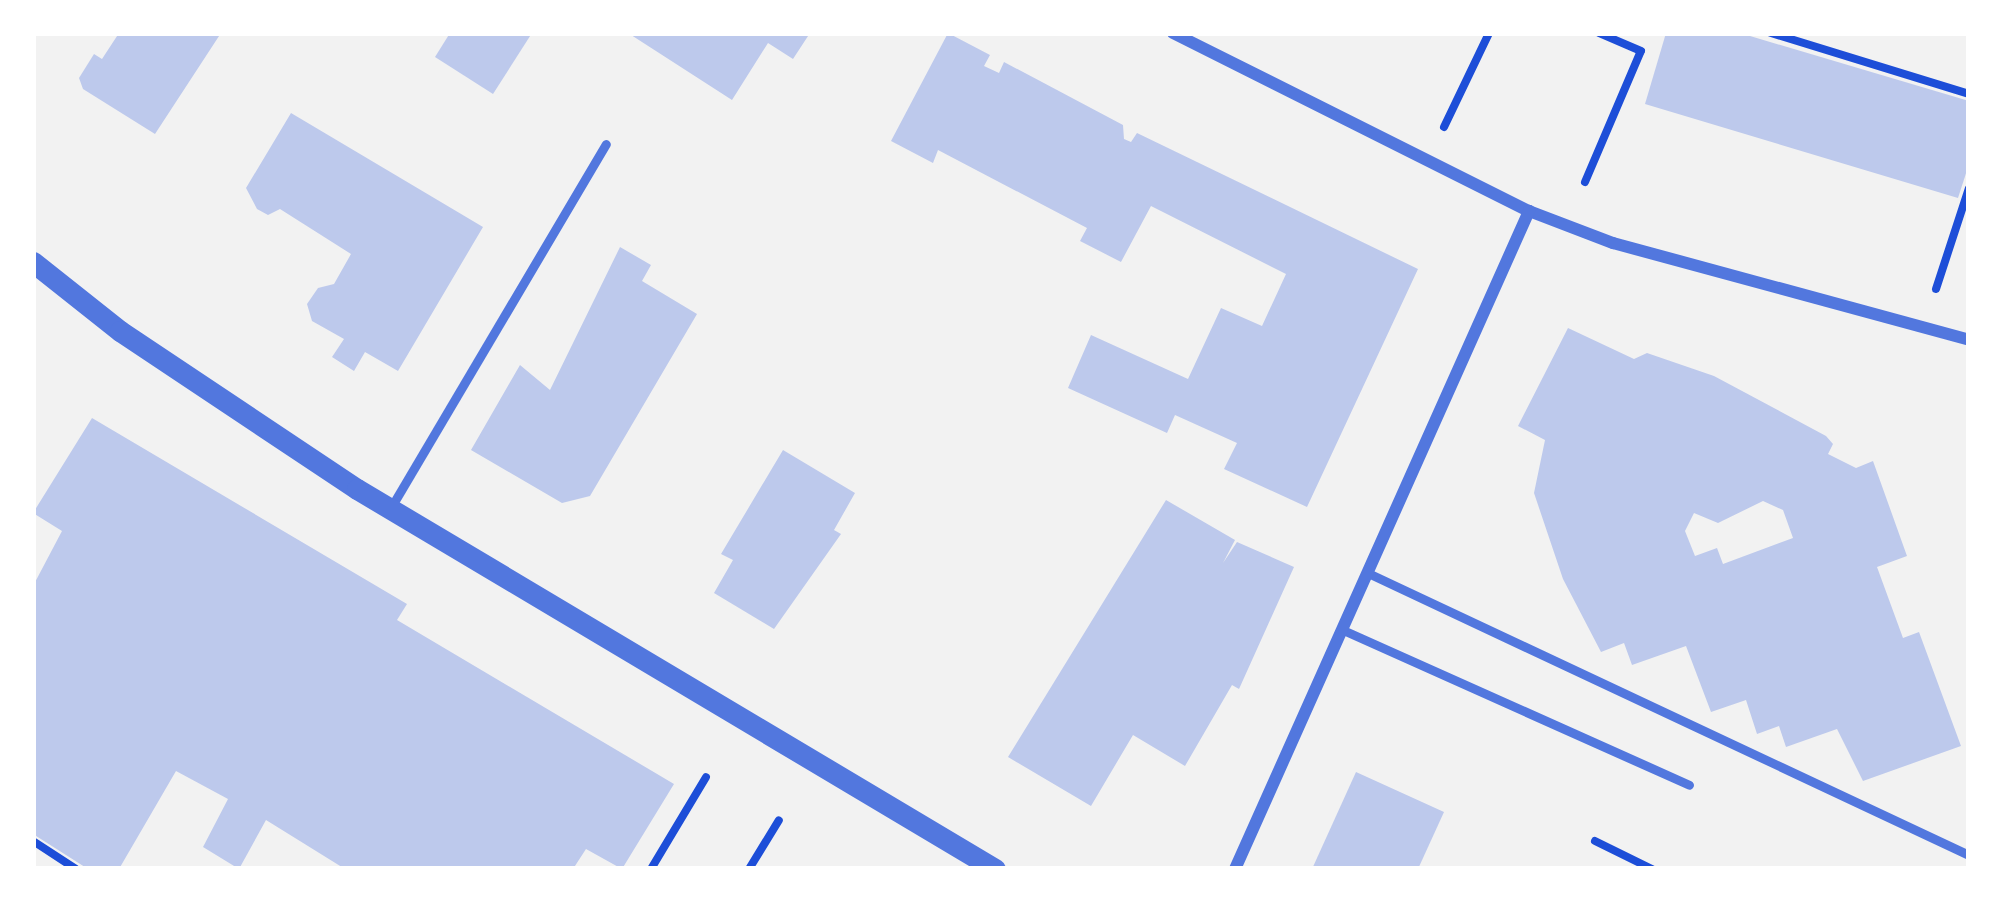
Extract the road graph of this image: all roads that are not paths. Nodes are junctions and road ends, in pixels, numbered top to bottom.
1 (1172, 33) edge
2 (606, 144) dead end
3 (1528, 211) junction
4 (36, 271) edge
5 (1969, 340) edge
6 (390, 509) junction
7 (1368, 572) junction
8 (1343, 630) junction
9 (1689, 785) dead end
10 (1969, 855) edge
11 (995, 869) edge
12 (1235, 869) edge

1 - 3 street
2 - 6 lane
3 - 5 street
3 - 7 street
4 - 6 street
6 - 11 street
7 - 8 street
7 - 10 lane
8 - 9 lane
8 - 12 street

